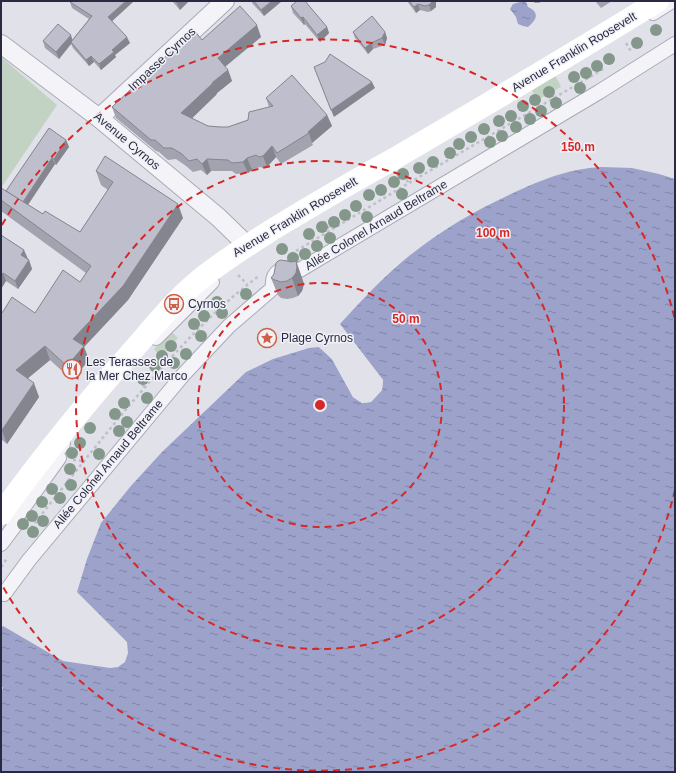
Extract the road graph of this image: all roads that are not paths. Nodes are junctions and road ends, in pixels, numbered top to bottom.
1 (225, 1) edge
2 (658, 1) edge
3 (672, 1) edge
4 (1, 44) edge
5 (675, 44) edge
6 (99, 118) junction
7 (247, 245) junction
8 (1, 514) edge
9 (1, 544) edge
10 (1, 592) edge

1 - 6 street, Impasse Cyrnos
2 - 7 main road, Avenue Franklin Roosevelt
3 - 9 street
4 - 6 street, Avenue Cyrnos
5 - 10 street, Allée Colonel Arnaud Beltrame
6 - 7 street, Avenue Cyrnos
7 - 8 main road, Avenue Franklin Roosevelt

